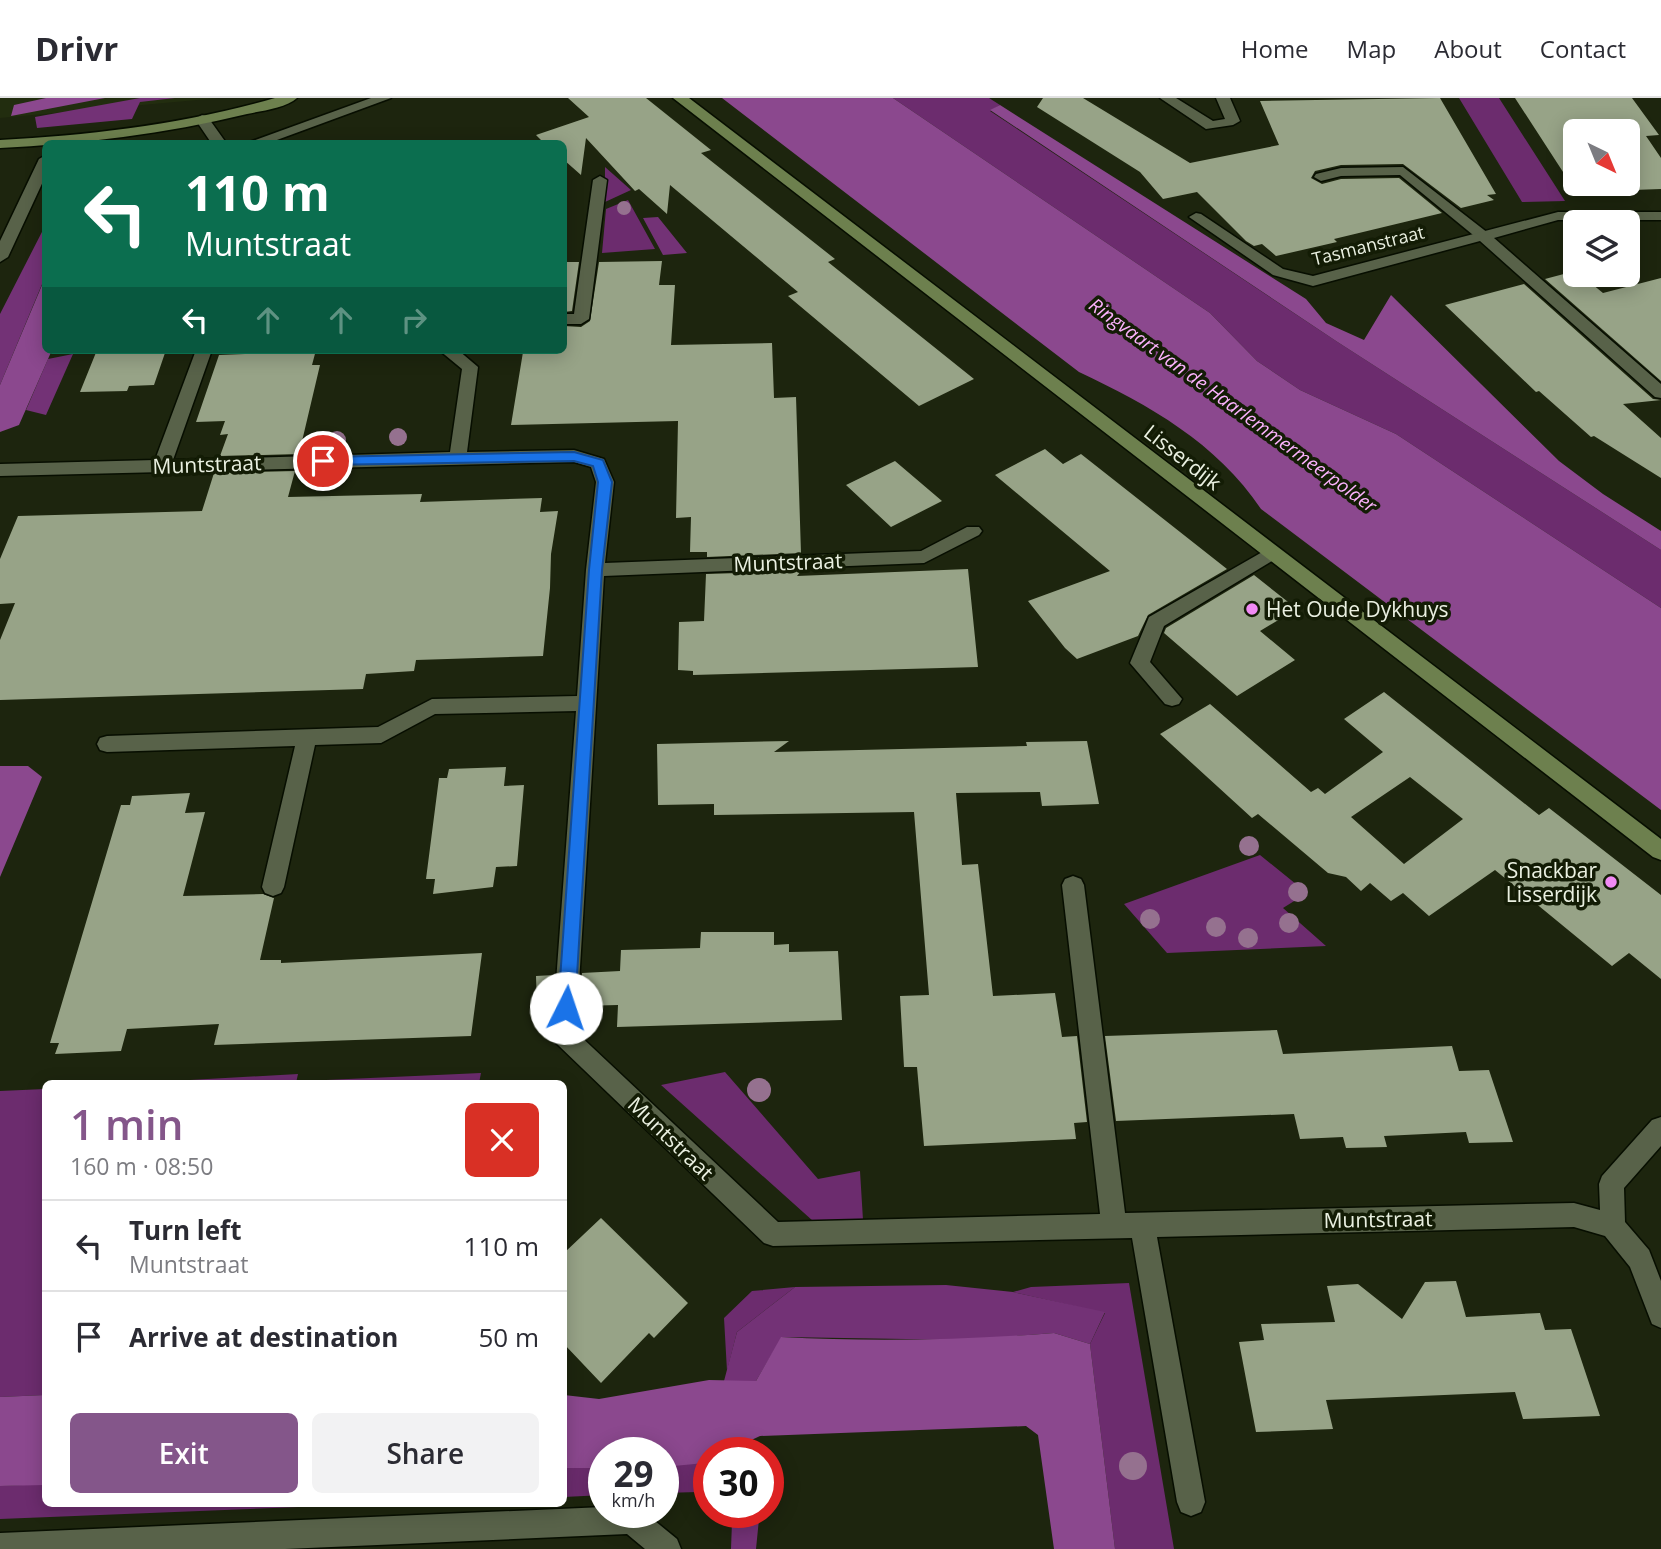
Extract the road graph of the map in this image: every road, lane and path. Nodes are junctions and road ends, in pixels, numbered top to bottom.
1 (290, 98) edge
2 (384, 98) edge
3 (680, 98) edge
4 (1167, 98) edge
5 (1223, 98) edge
6 (202, 119) junction
7 (75, 140) edge
8 (216, 140) edge
9 (263, 140) edge
10 (42, 143) edge
11 (0, 144) edge
12 (42, 168) edge
13 (1321, 177) dead end
14 (600, 180) dead end
15 (1196, 216) dead end
16 (1661, 216) edge
17 (1483, 236) junction
18 (0, 257) edge
19 (567, 319) edge
20 (203, 354) edge
21 (452, 354) edge
22 (1661, 393) edge
23 (458, 458) junction
24 (162, 466) junction
25 (0, 470) edge
26 (973, 531) dead end
27 (1270, 553) junction
28 (596, 570) junction
29 (1172, 699) dead end
30 (587, 703) junction
31 (307, 737) junction
32 (107, 744) dead end
33 (1661, 851) edge
34 (1073, 885) dead end
35 (273, 887) dead end
36 (1661, 1128) edge
37 (1142, 1224) junction
38 (1114, 1226) junction
39 (1613, 1226) junction
40 (1661, 1315) edge
41 (1191, 1502) dead end
42 (0, 1547) edge
43 (667, 1548) edge

1 - 6 street
2 - 9 street
3 - 27 street, Lisserdijk
4 - 5 street
6 - 7 street
6 - 8 street
10 - 11 street
12 - 18 street
13 - 17 street, Tasmanstraat
14 - 19 street
15 - 17 street, Tasmanstraat
16 - 17 street, Tasmanstraat
17 - 22 street
20 - 24 street
21 - 23 street
23 - 24 street, Muntstraat
23 - 28 street, Muntstraat
24 - 25 street, Muntstraat
26 - 28 street, Muntstraat
27 - 29 street
27 - 33 street, Lisserdijk
28 - 30 street, Muntstraat
30 - 31 street
30 - 38 street, Muntstraat
31 - 32 street
31 - 35 street
34 - 38 street
36 - 39 street
37 - 38 street, Muntstraat
37 - 39 street, Muntstraat
37 - 41 street
39 - 40 street
42 - 43 street

